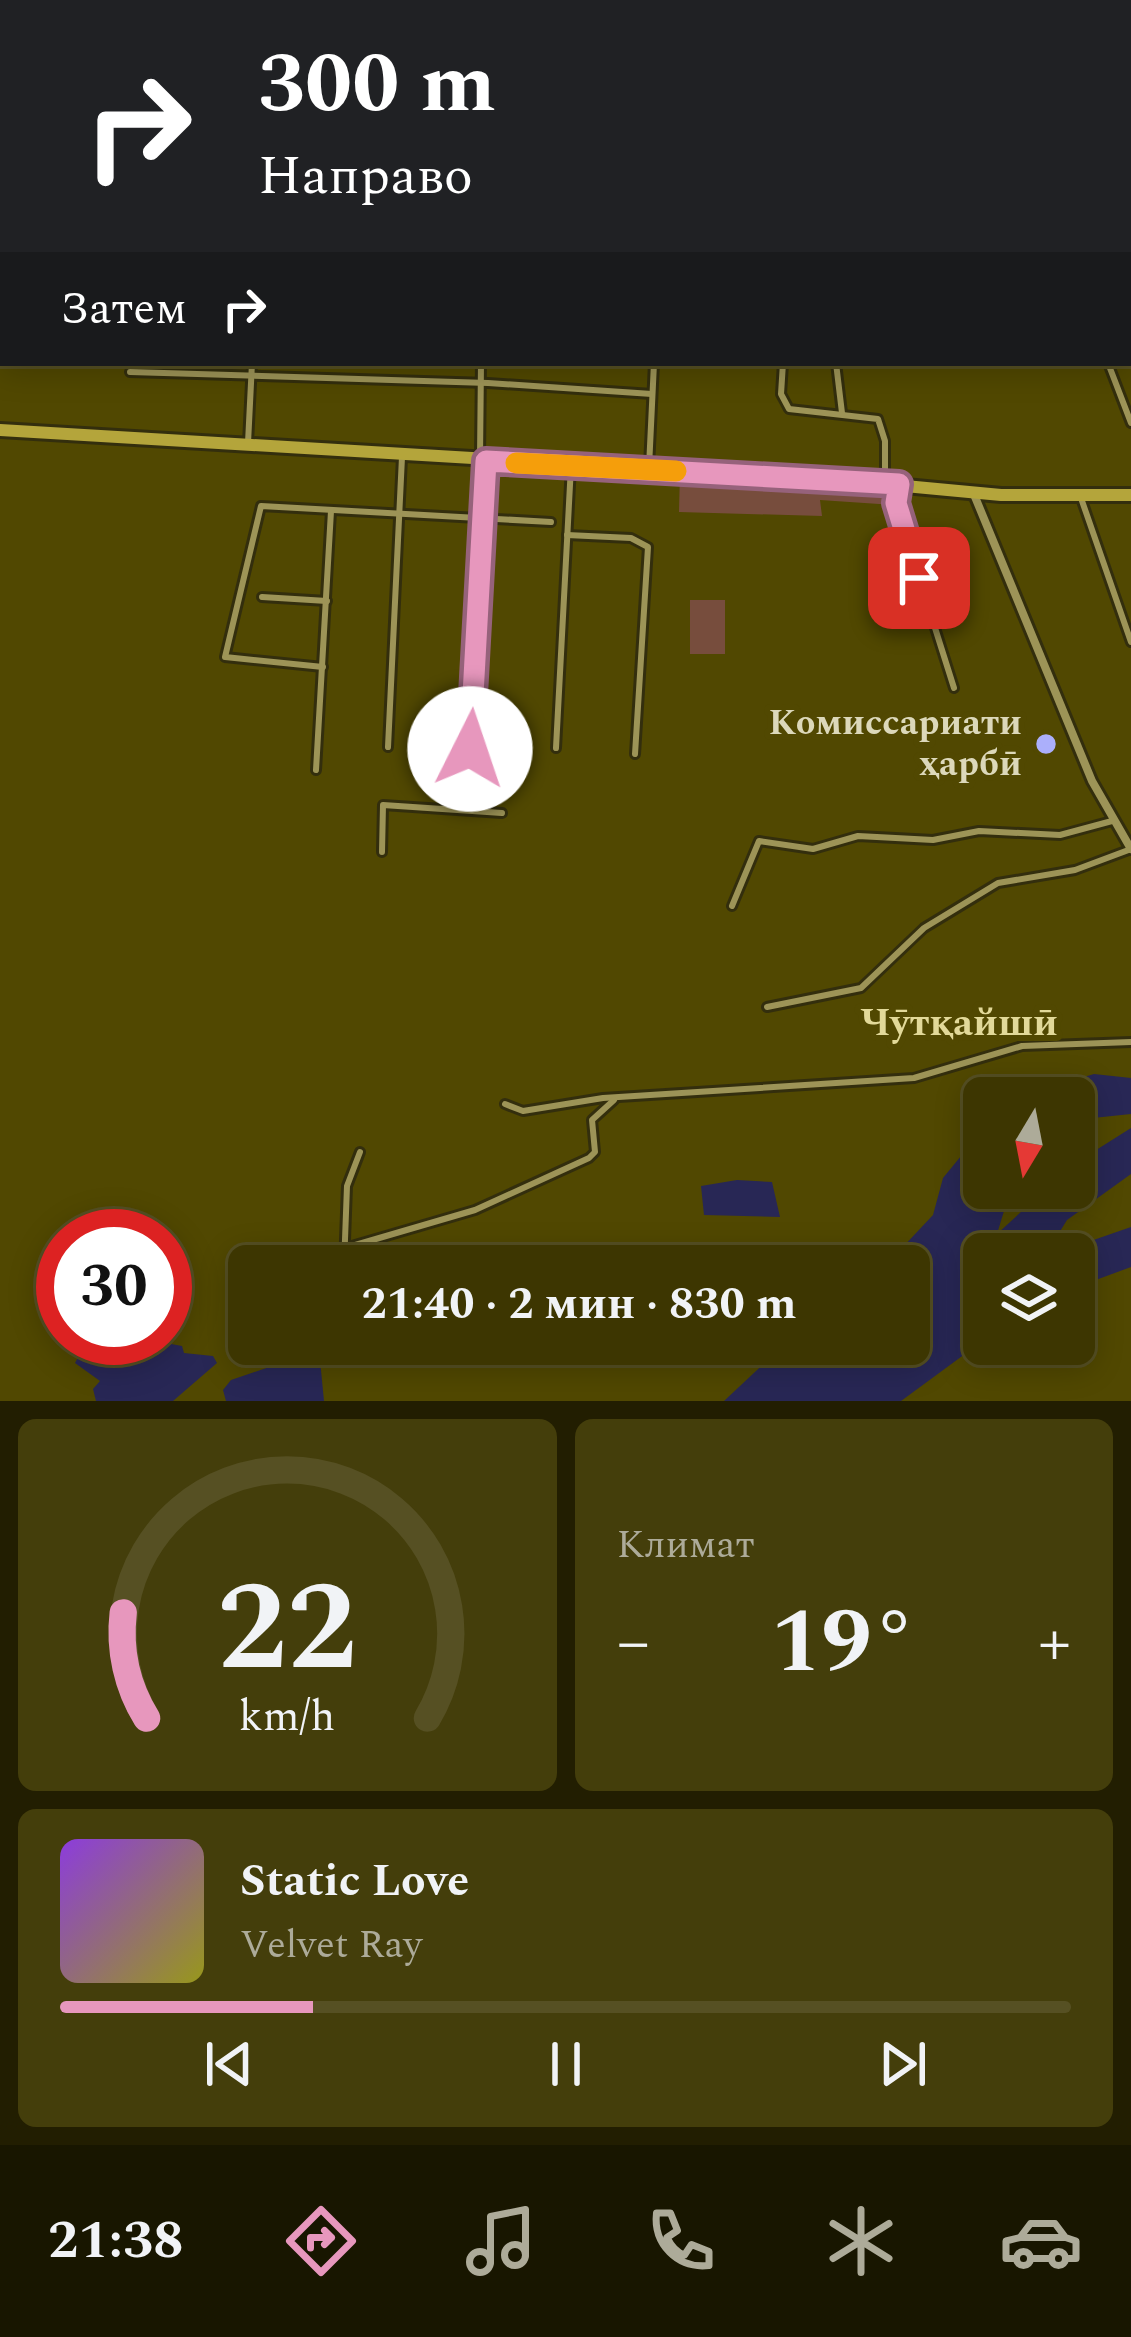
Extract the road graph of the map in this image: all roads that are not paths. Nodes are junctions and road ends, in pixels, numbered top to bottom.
1 (252, 366) edge
2 (481, 366) edge
3 (654, 366) edge
4 (783, 366) edge
5 (836, 366) edge
6 (1109, 366) edge
7 (130, 372) dead end
8 (251, 377) junction
9 (480, 387) junction
10 (652, 394) junction
11 (842, 413) junction
12 (1131, 423) edge
13 (0, 430) edge
14 (248, 445) junction
15 (402, 455) junction
16 (483, 461) junction
17 (572, 466) junction
18 (649, 470) junction
19 (892, 484) junction
20 (972, 490) junction
21 (1131, 492) edge
22 (1080, 496) junction
23 (331, 511) junction
24 (399, 513) junction
25 (483, 518) junction
26 (550, 522) dead end
27 (567, 535) junction
28 (262, 597) dead end
29 (327, 601) junction
30 (1131, 642) edge
31 (323, 668) junction
32 (954, 688) dead end
33 (388, 747) dead end
34 (556, 748) dead end
35 (470, 749) dead end
36 (635, 754) dead end
37 (316, 770) dead end
38 (502, 813) dead end
39 (1112, 820) junction
40 (1131, 849) edge
41 (382, 852) dead end
42 (732, 906) dead end
43 (767, 1007) dead end
44 (1131, 1042) edge
45 (618, 1098) junction
46 (505, 1104) dead end
47 (360, 1151) dead end
48 (345, 1245) edge
49 (355, 1245) edge

1 - 8 street
2 - 9 street
3 - 10 street
4 - 11 street
5 - 11 street
6 - 12 street
7 - 8 street
8 - 9 street
8 - 14 street
9 - 10 street
9 - 16 street
10 - 18 street
11 - 19 street
13 - 14 highway
14 - 15 highway
15 - 16 highway
15 - 24 street
16 - 17 highway
16 - 25 street
17 - 18 highway
17 - 27 street
18 - 19 highway
19 - 20 highway
19 - 32 street
20 - 22 highway
20 - 39 street
21 - 22 highway
22 - 30 street
23 - 24 street
23 - 29 street
23 - 31 street
24 - 25 street
24 - 33 street
25 - 26 street
25 - 35 street
27 - 34 street
27 - 36 street
28 - 29 street
29 - 31 street
31 - 37 street
38 - 41 street
39 - 40 street
39 - 42 street
40 - 43 street
44 - 45 street
45 - 46 street
45 - 49 street
47 - 48 street

